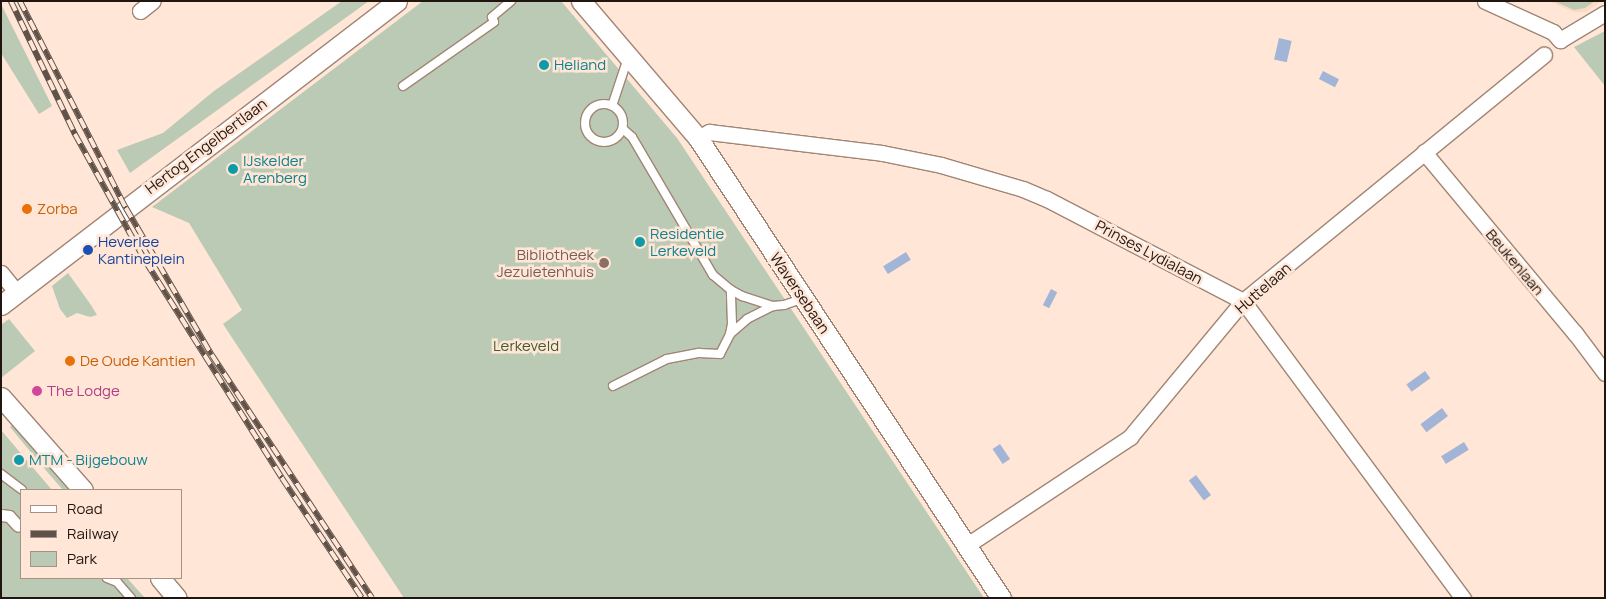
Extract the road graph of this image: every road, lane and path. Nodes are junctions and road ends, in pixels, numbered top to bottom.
1 (153, 1) edge
2 (397, 1) edge
3 (511, 1) edge
4 (581, 1) edge
5 (1485, 1) edge
6 (140, 11) dead end
7 (1605, 13) edge
8 (1544, 55) dead end
9 (628, 56) junction
10 (403, 86) dead end
11 (612, 106) junction
12 (623, 129) junction
13 (698, 138) junction
14 (1424, 152) junction
15 (1, 273) edge
16 (731, 290) junction
17 (17, 293) junction
18 (804, 298) junction
19 (1243, 302) junction
20 (1, 305) edge
21 (773, 306) junction
22 (730, 334) junction
23 (1605, 373) edge
24 (613, 386) dead end
25 (1, 397) edge
26 (1, 474) edge
27 (21, 489) edge
28 (82, 489) edge
29 (1, 516) edge
30 (18, 526) dead end
31 (967, 545) junction
32 (109, 579) edge
33 (161, 579) edge
34 (131, 598) edge
35 (177, 598) edge
36 (1001, 598) edge
37 (1463, 598) edge

1 - 6 street
2 - 17 street, Hertog Engelbertlaan
3 - 10 lane
4 - 9 street, Waversebaan
5 - 7 street
8 - 14 street, Huttelaan
9 - 11 lane
9 - 13 street, Waversebaan
11 - 12 lane
11 - 12 lane
12 - 16 lane
13 - 18 street, Waversebaan
13 - 19 street, Prinses Lydialaan
14 - 19 street, Huttelaan
14 - 23 street, Beukenlaan
15 - 17 street
16 - 21 lane
16 - 22 lane
17 - 20 street, Hertog Engelbertlaan
18 - 21 lane
18 - 31 street, Waversebaan
19 - 31 street, Huttelaan
19 - 37 street, Prinses Lydialaan
21 - 22 lane
22 - 24 lane
25 - 28 street
26 - 27 lane
29 - 30 street
31 - 36 street, Waversebaan
32 - 34 lane
33 - 35 street

